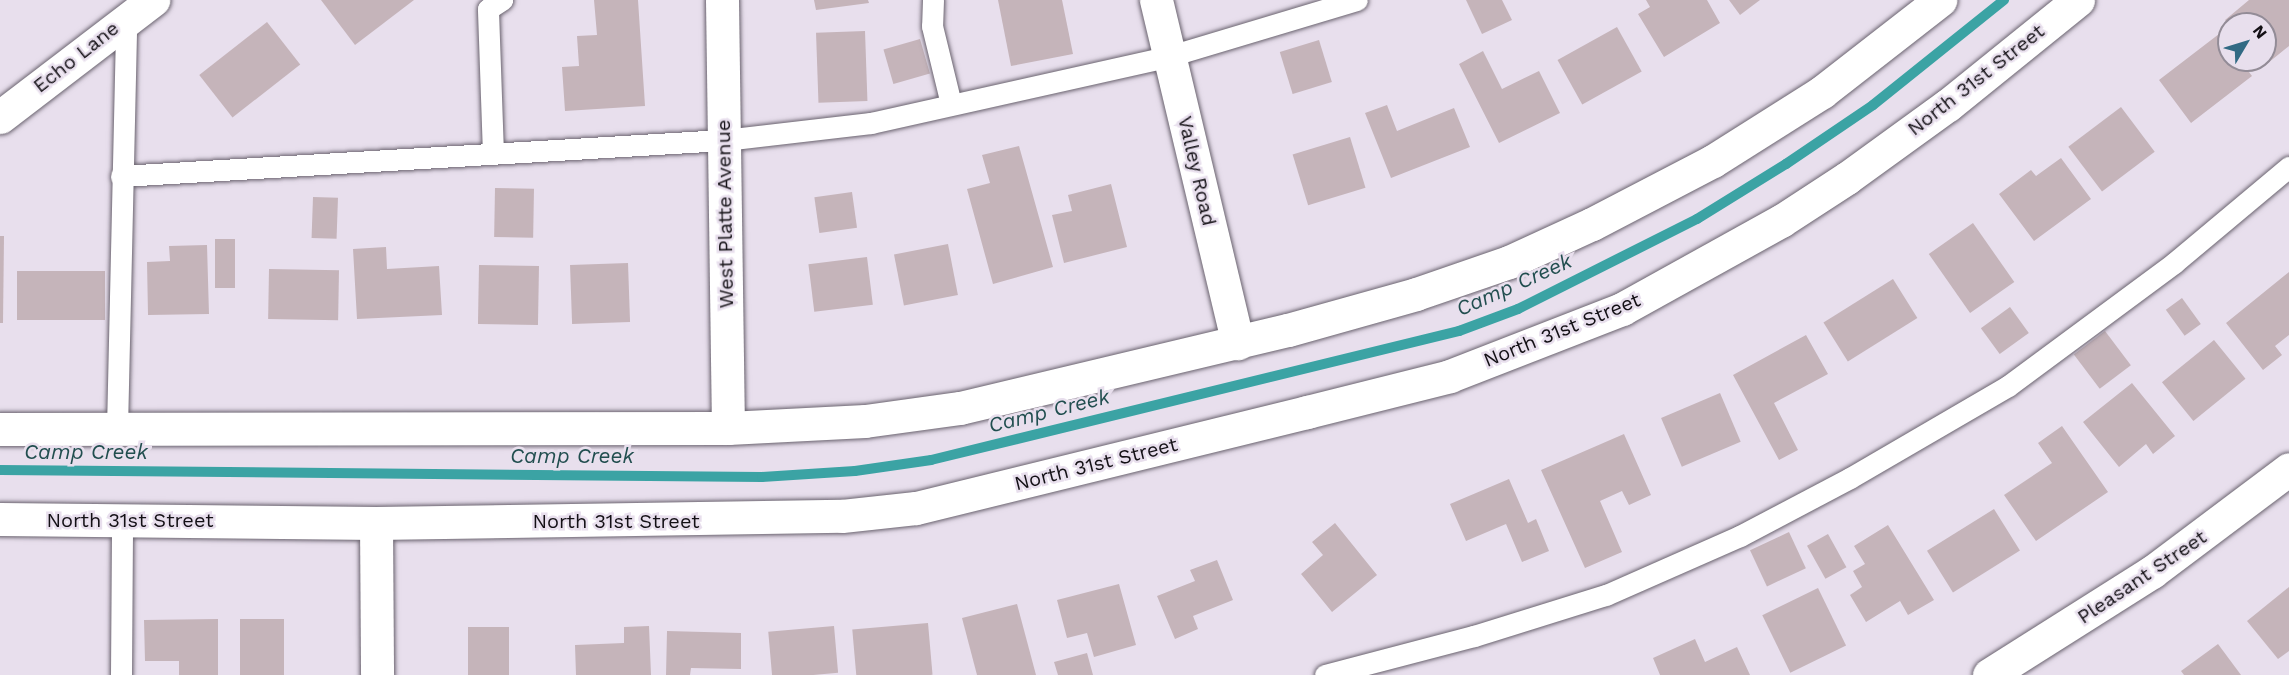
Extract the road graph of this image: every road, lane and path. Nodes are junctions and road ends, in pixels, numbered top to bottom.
1 (502, 0) edge
2 (722, 0) edge
3 (933, 0) edge
4 (1156, 0) edge
5 (1357, 0) edge
6 (1940, 0) edge
7 (2078, 0) edge
8 (139, 9) edge
9 (1170, 56) junction
10 (951, 104) junction
11 (0, 117) edge
12 (724, 140) junction
13 (493, 154) junction
14 (2289, 167) edge
15 (121, 176) junction
16 (1238, 343) junction
17 (728, 428) junction
18 (0, 429) edge
19 (117, 429) junction
20 (2289, 469) edge
21 (0, 519) edge
22 (122, 520) junction
23 (376, 523) junction
24 (121, 675) edge
25 (377, 675) edge
26 (1324, 675) edge
27 (1989, 675) edge

1 - 13 lane
2 - 12 main road, West Platte Avenue
3 - 10 lane
4 - 9 main road, Valley Road
5 - 9 lane
6 - 16 main road
7 - 23 main road, North 31st Street
8 - 11 main road, Echo Lane
8 - 15 lane
9 - 10 lane
9 - 16 main road, Valley Road
10 - 12 lane
12 - 13 lane
12 - 17 main road, West Platte Avenue
13 - 15 lane
14 - 26 lane
15 - 19 lane
16 - 17 main road
17 - 19 main road
18 - 19 main road
20 - 27 main road, Pleasant Street
21 - 22 main road, North 31st Street
22 - 23 main road, North 31st Street
22 - 24 lane
23 - 25 main road

